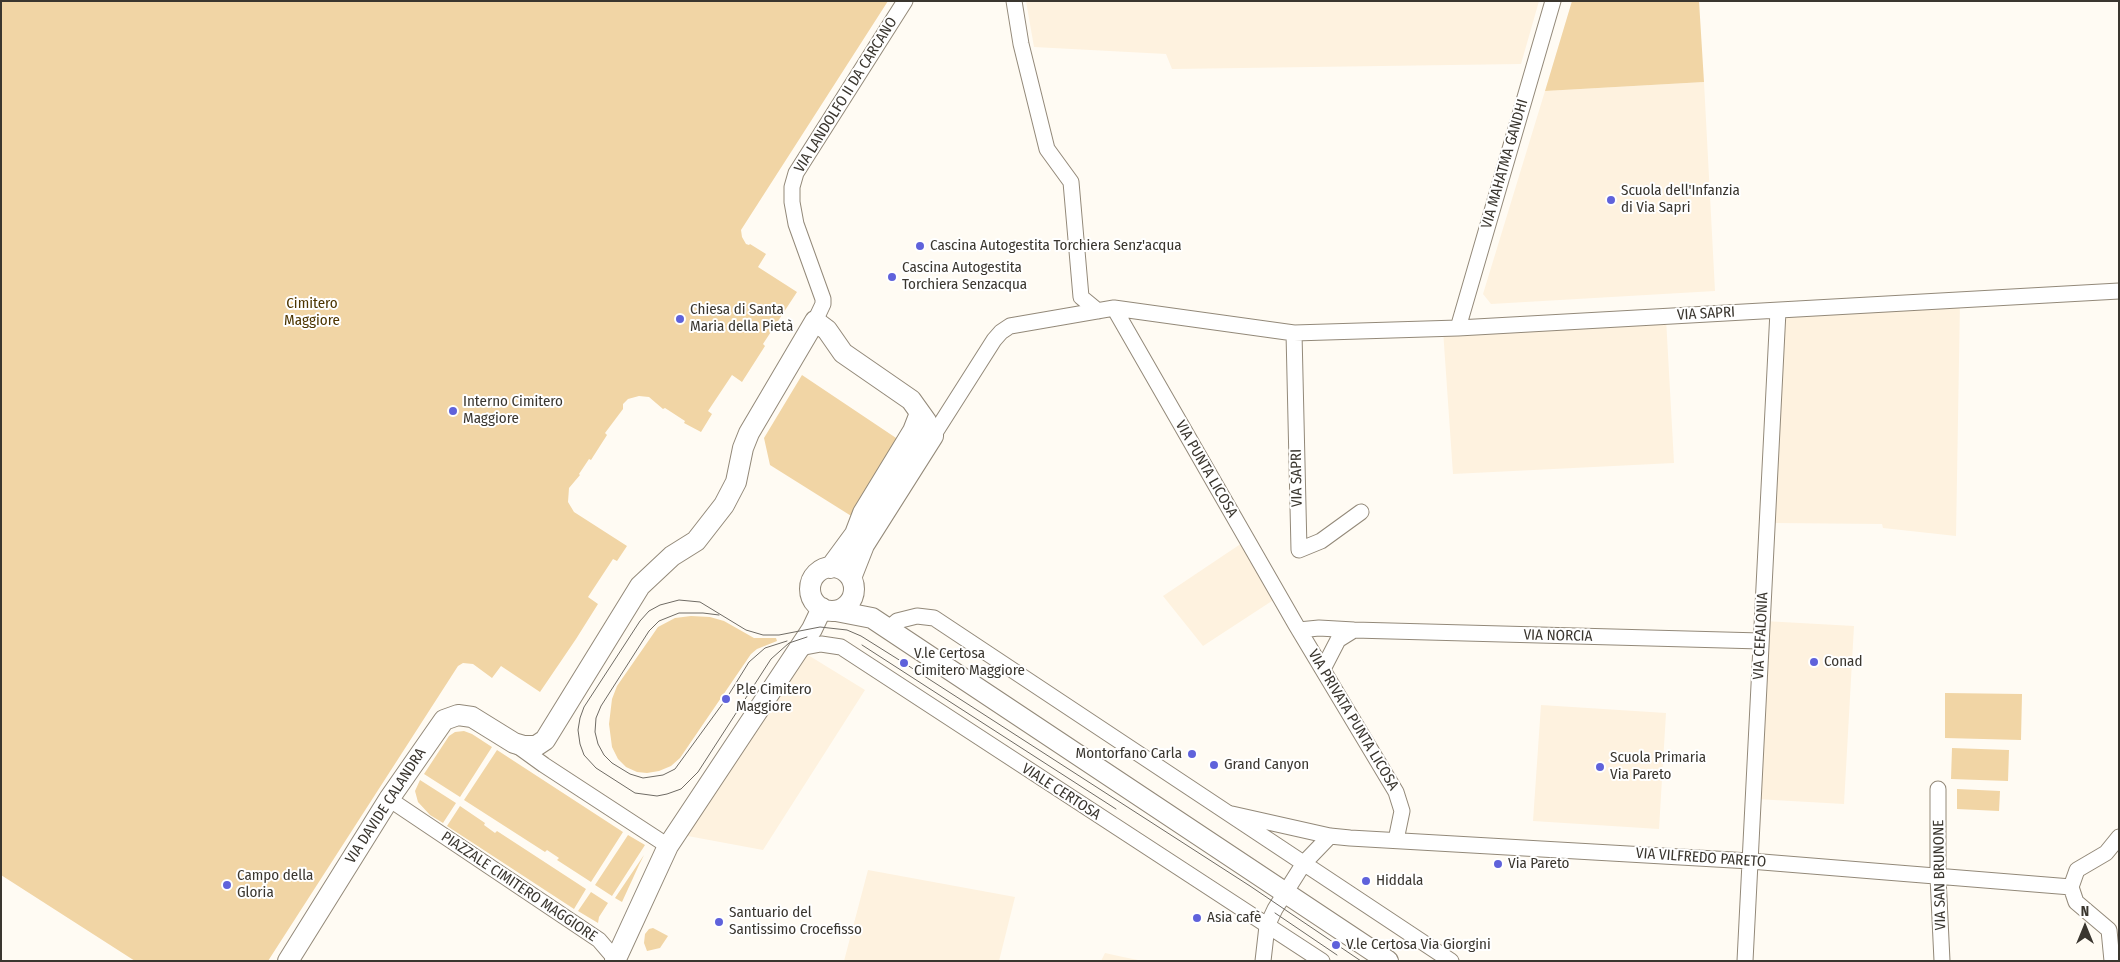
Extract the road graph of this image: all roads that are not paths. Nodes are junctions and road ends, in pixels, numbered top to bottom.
1 (904, 1) edge
2 (1014, 1) edge
3 (1553, 1) edge
4 (2119, 291) edge
5 (1114, 308) junction
6 (1098, 311) junction
7 (1778, 311) junction
8 (819, 313) junction
9 (1458, 328) junction
10 (1294, 333) junction
11 (920, 413) junction
12 (933, 436) junction
13 (1361, 512) dead end
14 (830, 568) junction
15 (853, 584) junction
16 (829, 609) junction
17 (872, 618) junction
18 (888, 630) junction
19 (1299, 630) junction
20 (1354, 630) junction
21 (1761, 640) junction
22 (796, 652) junction
23 (1323, 669) junction
24 (514, 743) junction
25 (1938, 789) dead end
26 (389, 799) junction
27 (1232, 814) junction
28 (1330, 836) junction
29 (2119, 837) edge
30 (1396, 840) junction
31 (668, 846) junction
32 (1750, 861) junction
33 (1304, 863) junction
34 (1938, 877) junction
35 (2070, 887) junction
36 (1286, 892) junction
37 (1267, 926) junction
38 (616, 960) edge
39 (288, 961) edge
40 (1263, 961) edge
41 (1322, 961) edge
42 (1388, 961) edge
43 (1451, 961) edge
44 (1746, 961) edge
45 (1942, 961) edge
46 (2112, 961) edge

1 - 8 street, VIA LANDOLFO II DA CARCANO
2 - 6 street
3 - 9 street, VIA MAHATMA GANDHI
4 - 7 street, VIA SAPRI
5 - 6 street, VIA SAPRI
5 - 10 street, VIA SAPRI
5 - 19 street, VIA PUNTA LICOSA
6 - 12 street
7 - 9 street, VIA SAPRI
7 - 21 street, VIA CEFALONIA
8 - 11 main road
8 - 24 main road
9 - 10 street, VIA SAPRI
10 - 13 street, VIA SAPRI
11 - 12 main road
11 - 14 main road
12 - 15 main road
14 - 15 main road
14 - 16 main road
15 - 16 main road
15 - 17 main road
16 - 17 main road
16 - 22 main road, PIAZZALE CIMITERO MAGGIORE
17 - 18 main road
18 - 27 street
18 - 36 main road
19 - 20 street, VIA NORCIA
19 - 23 street, VIA PRIVATA PUNTA LICOSA
20 - 21 street, VIA NORCIA
20 - 23 street
21 - 32 street, VIA CEFALONIA
22 - 31 main road, PIAZZALE CIMITERO MAGGIORE
22 - 37 street, VIALE CERTOSA
23 - 30 street, VIA PRIVATA PUNTA LICOSA
24 - 26 main road, VIA DAVIDE CALANDRA
24 - 31 street
25 - 34 street, VIA SAN BRUNONE
26 - 38 street, PIAZZALE CIMITERO MAGGIORE
26 - 39 main road, VIA DAVIDE CALANDRA
27 - 28 street
27 - 33 street
28 - 30 street, VIA VILFREDO PARETO
28 - 33 street
29 - 35 street
30 - 32 street, VIA VILFREDO PARETO
31 - 38 main road, PIAZZALE CIMITERO MAGGIORE
32 - 34 street, VIA VILFREDO PARETO
32 - 44 street, VIA CEFALONIA
33 - 36 street
33 - 43 street
34 - 35 street, VIA VILFREDO PARETO
34 - 45 street, VIA SAN BRUNONE
35 - 46 street
36 - 37 street
36 - 42 main road
37 - 40 street
37 - 41 street, VIALE CERTOSA

